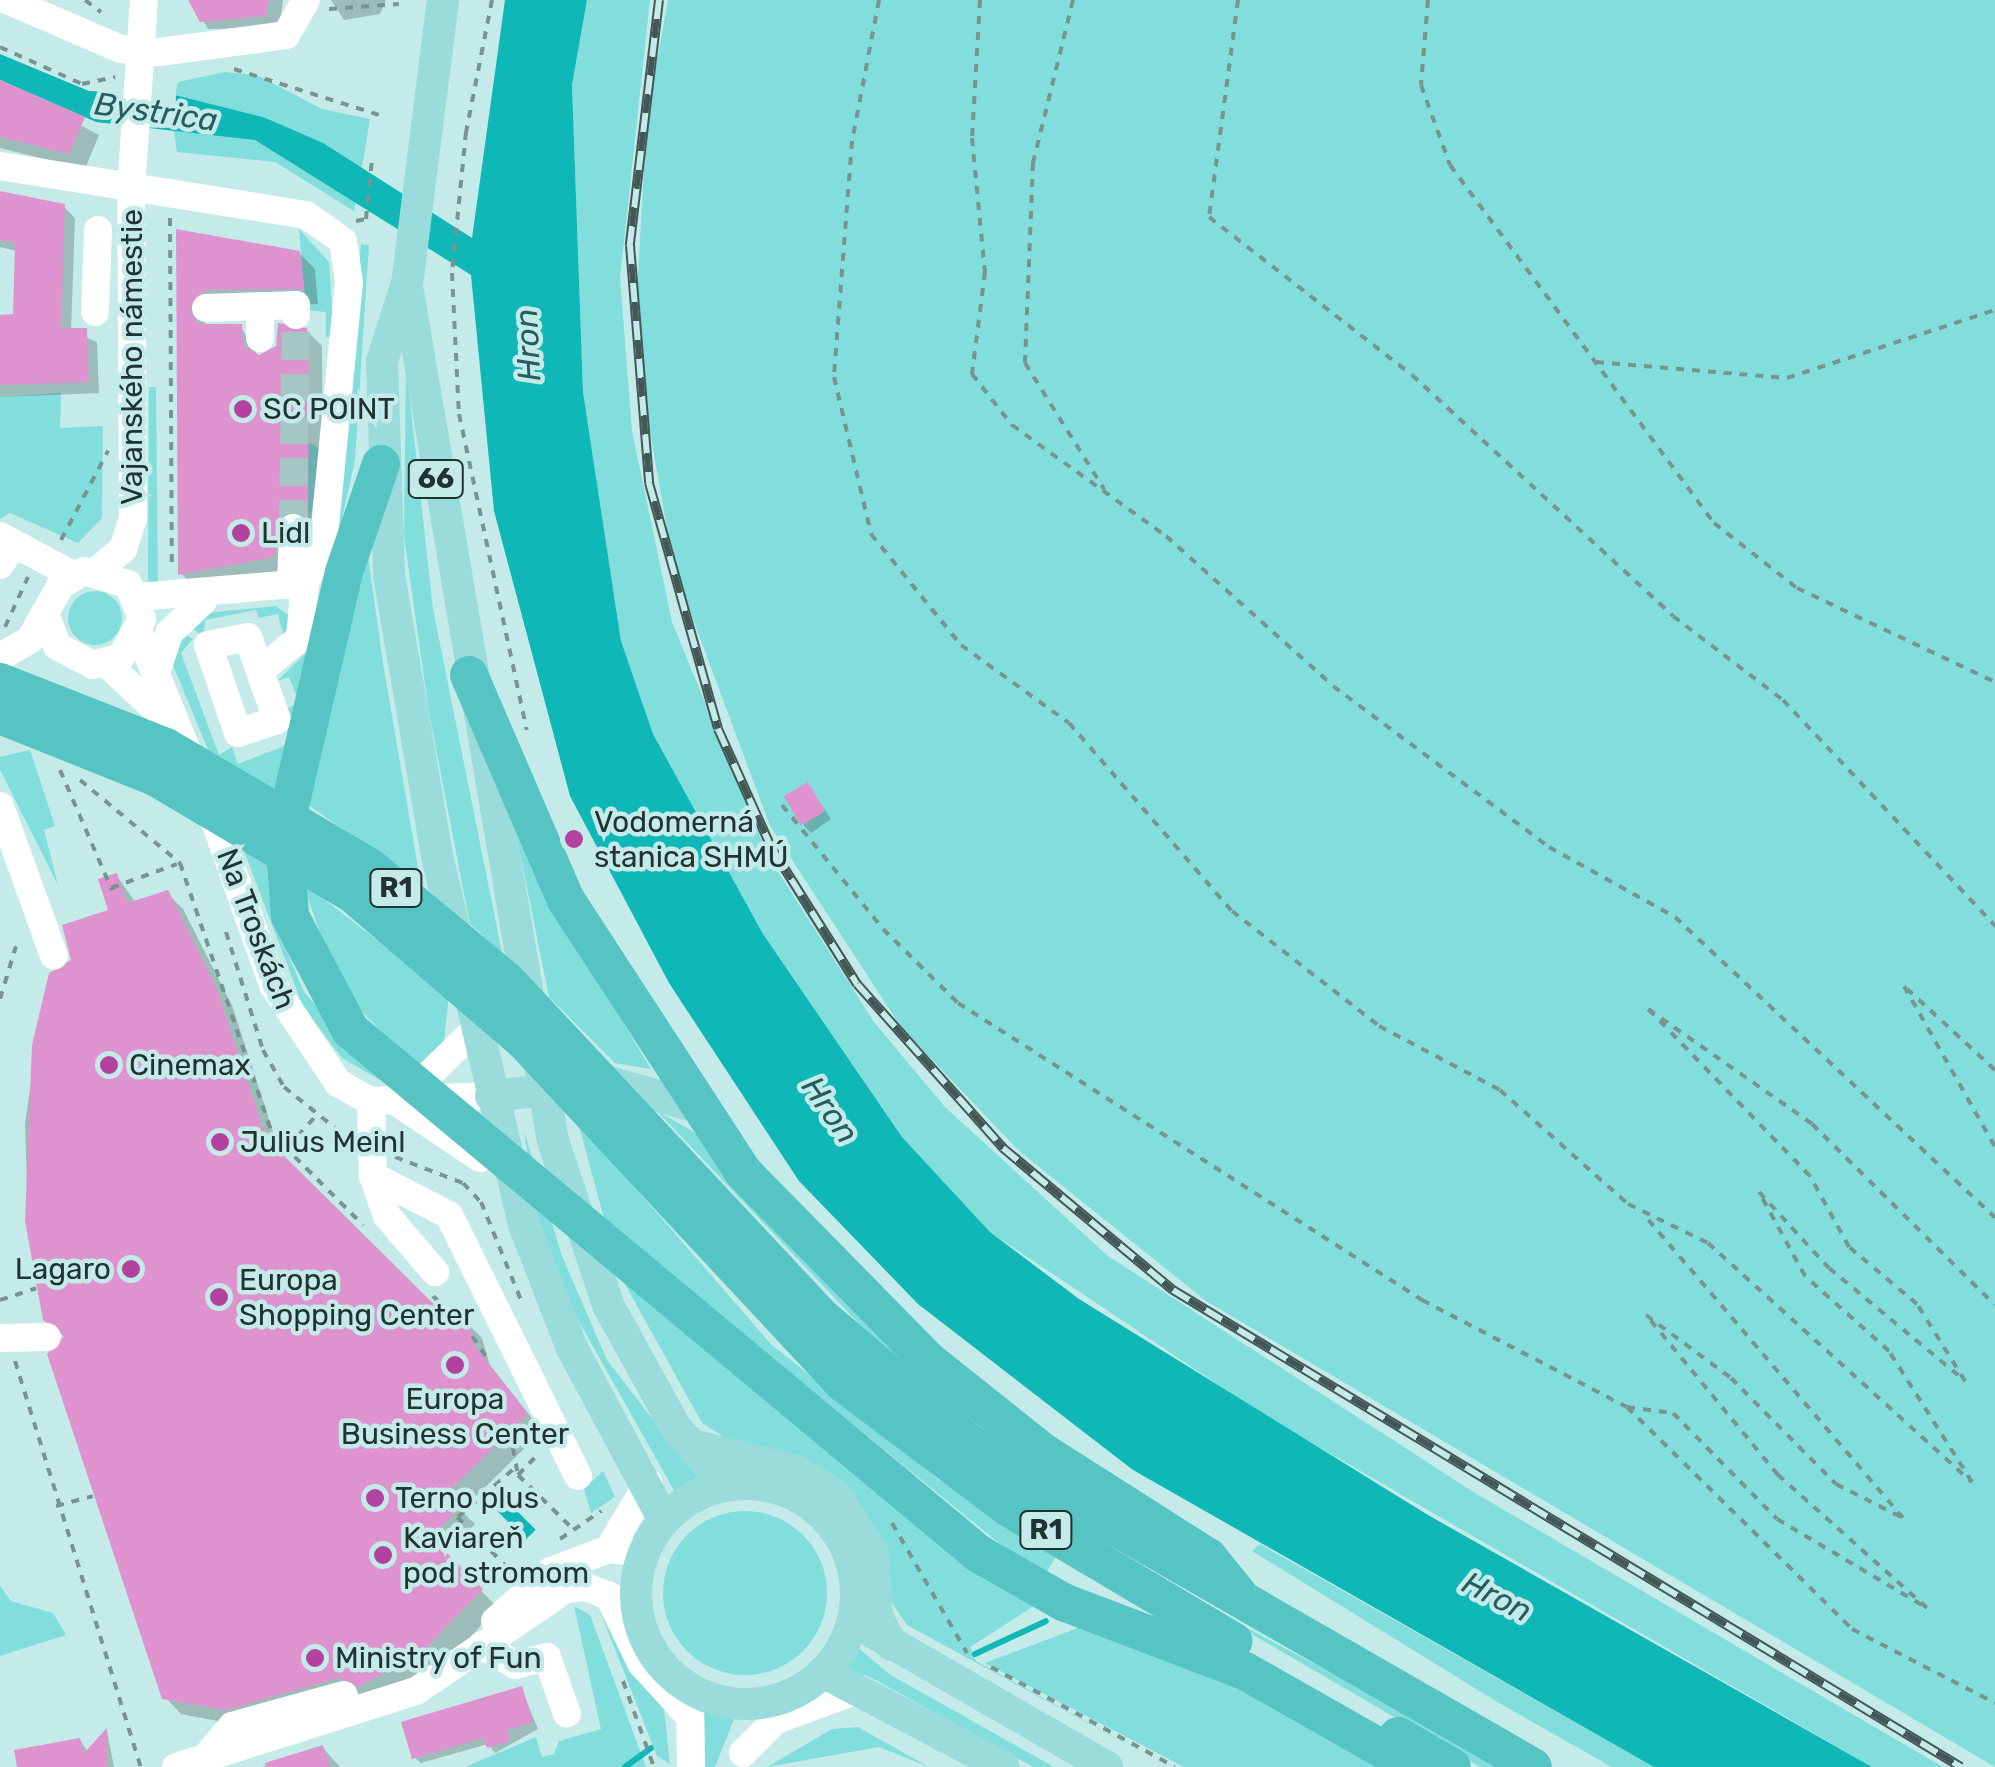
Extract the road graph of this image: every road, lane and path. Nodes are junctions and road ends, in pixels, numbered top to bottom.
1 (6, 0) edge
2 (443, 0) edge
3 (492, 0) edge
4 (879, 0) edge
5 (980, 0) edge
6 (1073, 0) edge
7 (1238, 0) edge
8 (1428, 0) edge
9 (399, 4) dead end
10 (144, 5) edge
11 (314, 5) edge
12 (0, 47) edge
13 (141, 51) junction
14 (222, 69) dead end
15 (129, 83) junction
16 (379, 115) dead end
17 (372, 159) dead end
18 (0, 166) edge
19 (131, 190) junction
20 (366, 212) dead end
21 (167, 218) dead end
22 (98, 230) dead end
23 (407, 283) junction
24 (132, 298) junction
25 (260, 306) junction
26 (206, 308) dead end
27 (1995, 310) edge
28 (296, 316) dead end
29 (260, 338) dead end
30 (1596, 362) junction
31 (169, 377) junction
32 (178, 377) dead end
33 (109, 450) dead end
34 (381, 464) junction
35 (1106, 493) junction
36 (293, 528) tunnel mouth
37 (59, 544) dead end
38 (8, 548) edge
39 (86, 572) junction
40 (25, 580) dead end
41 (174, 582) dead end
42 (298, 584) junction
43 (213, 596) junction
44 (49, 608) junction
45 (140, 617) junction
46 (4, 656) edge
47 (68, 656) junction
48 (107, 664) junction
49 (157, 669) junction
50 (260, 670) dead end
51 (469, 675) junction
52 (1995, 682) edge
53 (0, 715) edge
54 (178, 730) junction
55 (530, 745) dead end
56 (782, 805) dead end
57 (0, 806) edge
58 (180, 863) junction
59 (1995, 926) edge
60 (16, 946) dead end
61 (54, 956) dead end
62 (0, 999) edge
63 (476, 1029) junction
64 (1995, 1070) edge
65 (543, 1086) junction
66 (491, 1096) junction
67 (384, 1102) junction
68 (694, 1106) junction
69 (314, 1118) dead end
70 (1995, 1147) edge
71 (286, 1148) junction
72 (373, 1176) junction
73 (512, 1180) junction
74 (1638, 1209) junction
75 (704, 1213) junction
76 (1995, 1218) edge
77 (375, 1237) dead end
78 (430, 1281) joint
79 (36, 1288) dead end
80 (0, 1299) edge
81 (1995, 1305) edge
82 (452, 1316) junction
83 (458, 1322) dead end
84 (48, 1336) dead end
85 (472, 1336) dead end
86 (5, 1339) edge
87 (483, 1347) junction
88 (486, 1357) dead end
89 (1627, 1407) junction
90 (510, 1432) dead end
91 (688, 1444) junction
92 (540, 1451) dead end
93 (518, 1466) junction
94 (518, 1474) junction
95 (578, 1476) dead end
96 (648, 1483) junction
97 (726, 1485) junction
98 (93, 1496) dead end
99 (56, 1506) junction
100 (446, 1506) dead end
101 (458, 1517) junction
102 (664, 1520) junction
103 (573, 1529) dead end
104 (609, 1549) junction
105 (644, 1553) junction
106 (510, 1570) dead end
107 (622, 1601) junction
108 (1252, 1612) junction
109 (854, 1619) junction
110 (482, 1645) junction
111 (891, 1645) junction
112 (617, 1666) dead end
113 (996, 1668) dead end
114 (823, 1672) junction
115 (860, 1689) junction
116 (768, 1702) junction
117 (690, 1703) junction
118 (1995, 1703) edge
119 (567, 1714) dead end
120 (740, 1760) edge
121 (653, 1766) edge
122 (141, 1767) edge
123 (176, 1767) edge
124 (691, 1767) edge
125 (1003, 1767) edge
126 (1107, 1767) edge
127 (1176, 1767) edge
128 (1414, 1767) edge
129 (1452, 1767) edge
130 (1533, 1767) edge

1 - 13 street
2 - 23 main road, 66
3 - 55 path
4 - 74 path
5 - 35 path
6 - 35 path
7 - 59 path
8 - 30 path
9 - 11 path
10 - 13 street, Vajanského námestie
11 - 13 street
12 - 15 path
13 - 15 street, Vajanského námestie
14 - 16 path
15 - 19 street, Vajanského námestie
17 - 20 path
18 - 19 street
19 - 24 street, Vajanského námestie
19 - 42 street, Vajanského námestie
21 - 31 path
22 - 24 street
23 - 34 main road, 66
23 - 51 main road, 66
24 - 39 street, Vajanského námestie
25 - 26 street
25 - 28 street
25 - 29 street
27 - 30 path
30 - 52 path
31 - 32 path
31 - 41 path
33 - 37 path
34 - 63 main road
34 - 128 highway
35 - 76 path
36 - 42 street
38 - 39 street
38 - 44 street
39 - 44 street, Vajanského námestie
39 - 45 street
40 - 46 path
42 - 43 street
42 - 50 street
43 - 45 street
43 - 49 street
44 - 46 street
44 - 47 street
45 - 48 street
45 - 49 street, Na Troskách
46 - 47 street
46 - 75 highway, R1
47 - 48 street
48 - 54 street, Na Troskách
49 - 54 street, Na Troskách
51 - 65 main road
51 - 68 highway
53 - 75 highway, R1
54 - 67 street, Na Troskách
56 - 89 path
57 - 61 street
58 - 58 path
58 - 71 path
60 - 62 path
63 - 66 main road
63 - 67 street
64 - 70 path
65 - 66 main road
65 - 68 main road
65 - 91 main road
66 - 67 street
66 - 73 main road
67 - 72 street
67 - 73 street, Na Troskách
68 - 108 highway
69 - 71 path
71 - 77 path
72 - 78 street
72 - 95 street
73 - 96 main road
74 - 81 path
74 - 89 path
75 - 108 highway, R1
75 - 129 highway, R1
78 - 82 path
79 - 80 path
82 - 83 path
82 - 87 path
84 - 86 street
85 - 87 path
86 - 99 path
87 - 88 path
89 - 118 path
90 - 93 path
91 - 97 main road
91 - 111 main road
92 - 94 path
93 - 94 path
93 - 101 path
94 - 103 path
96 - 102 main road
96 - 104 street
97 - 102 main road
97 - 109 main road
98 - 99 path
99 - 122 path
100 - 101 path
101 - 106 path
102 - 105 main road
104 - 105 street
104 - 110 street
105 - 107 main road
107 - 110 street
107 - 117 main road
108 - 130 highway, R1
109 - 111 main road
109 - 114 main road
110 - 119 street
110 - 123 street
111 - 126 main road
112 - 121 path
113 - 127 path
114 - 115 main road
114 - 116 main road
115 - 120 street
115 - 125 main road
116 - 117 main road
116 - 120 street
117 - 124 street

